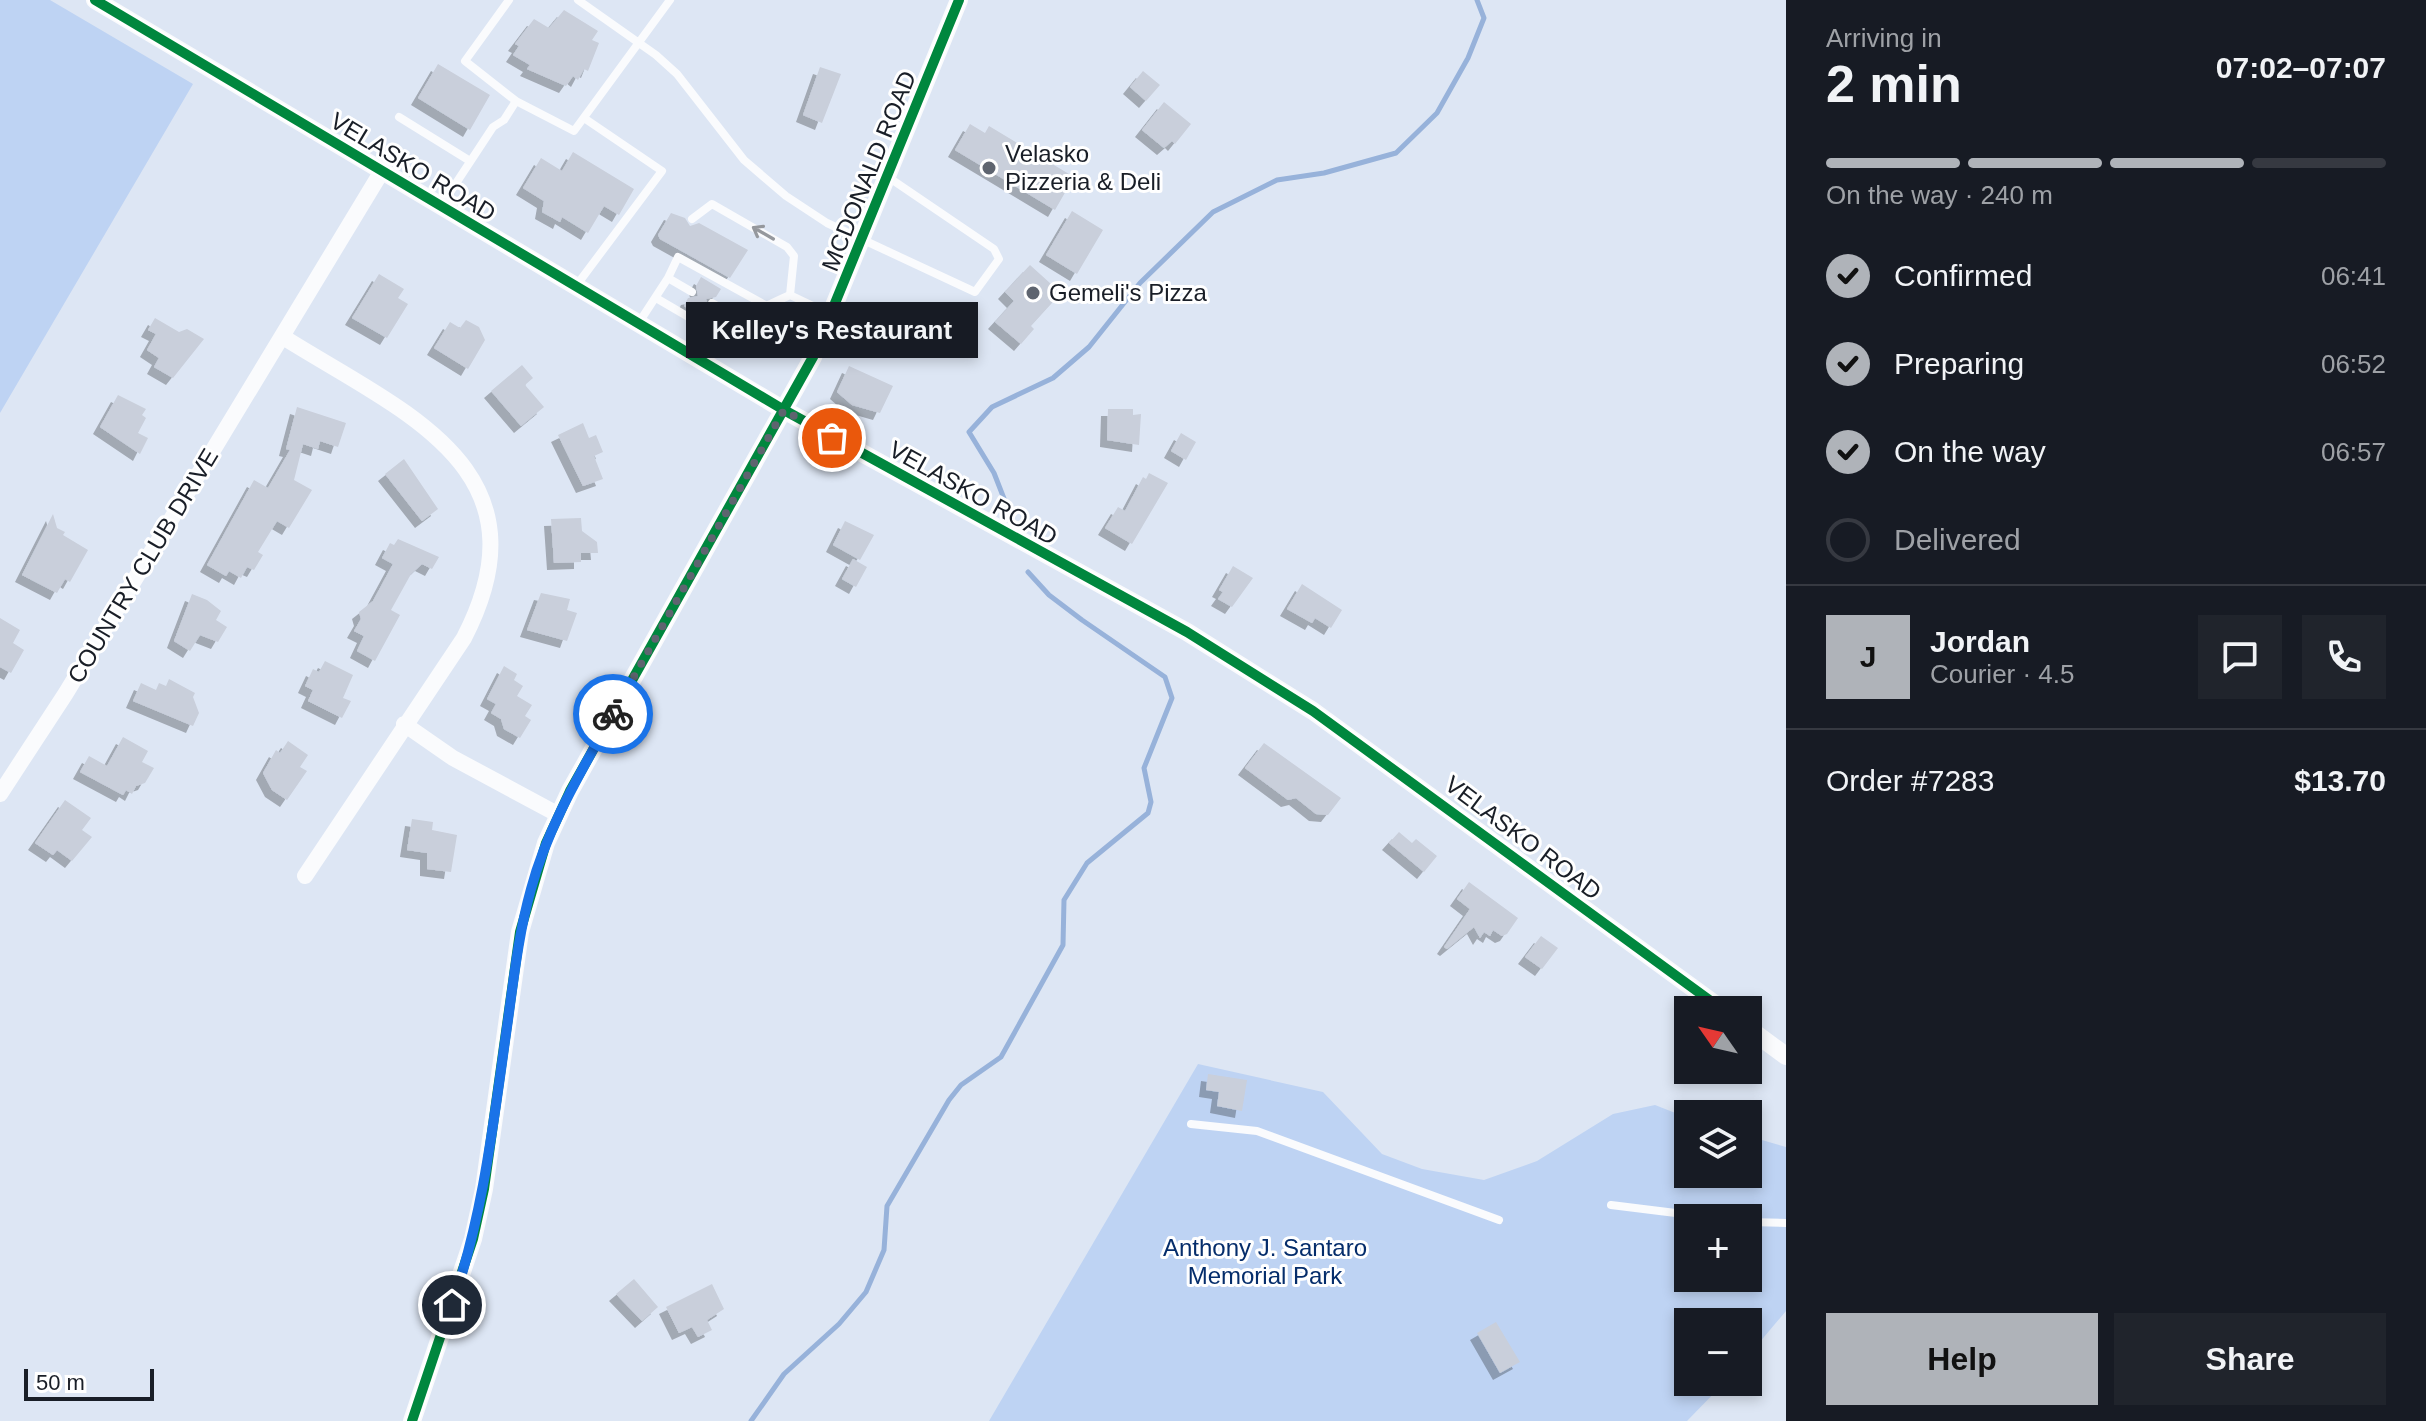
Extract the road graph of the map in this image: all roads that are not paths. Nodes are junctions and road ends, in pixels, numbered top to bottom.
1 (95, 0) edge
2 (509, 0) edge
3 (578, 0) edge
4 (670, 0) edge
5 (959, 0) edge
6 (639, 43) junction
7 (516, 101) junction
8 (399, 117) dead end
9 (584, 118) junction
10 (470, 161) junction
11 (382, 171) junction
12 (888, 177) junction
13 (441, 206) junction
14 (692, 219) dead end
15 (863, 239) junction
16 (668, 278) junction
17 (576, 286) junction
18 (692, 292) dead end
19 (790, 295) junction
20 (656, 298) junction
21 (712, 303) dead end
22 (767, 306) junction
23 (831, 314) junction
24 (741, 320) junction
25 (638, 324) junction
26 (721, 336) junction
27 (283, 337) junction
28 (706, 364) junction
29 (784, 410) junction
30 (404, 724) junction
31 (0, 794) edge
32 (559, 815) junction
33 (305, 876) dead end
34 (1704, 996) edge
35 (1762, 1038) edge
36 (1786, 1056) edge
37 (1191, 1124) dead end
38 (1611, 1205) dead end
39 (1674, 1213) edge
40 (1499, 1220) dead end
41 (1762, 1222) edge
42 (1786, 1223) edge
43 (412, 1421) edge

1 - 11 street, VELASKO ROAD
2 - 7 lane
3 - 6 lane
4 - 6 lane
5 - 12 street, MCDONALD ROAD
6 - 9 lane
6 - 15 lane
7 - 9 lane
7 - 10 lane
8 - 10 lane
9 - 17 lane
10 - 13 lane
11 - 13 street, VELASKO ROAD
11 - 27 street, COUNTRY CLUB DRIVE
12 - 15 street, MCDONALD ROAD
12 - 15 lane
13 - 17 street, VELASKO ROAD
19 -> 14 lane
15 - 23 street, MCDONALD ROAD
16 - 18 lane
16 - 20 lane
16 - 22 lane
17 - 25 street, VELASKO ROAD
19 - 22 lane
19 - 23 lane
20 - 25 lane
20 - 26 lane
21 - 24 lane
22 - 24 lane
23 - 29 street, MCDONALD ROAD
24 - 26 lane
25 - 28 street, VELASKO ROAD
26 - 28 lane
27 - 30 street
27 - 31 street, COUNTRY CLUB DRIVE
28 - 29 street, VELASKO ROAD
29 - 32 street, MCDONALD ROAD
29 - 34 street, VELASKO ROAD
30 - 32 street
30 - 33 street
32 - 43 street, MCDONALD ROAD
35 - 36 street
37 - 40 lane
38 - 39 lane
41 - 42 lane

